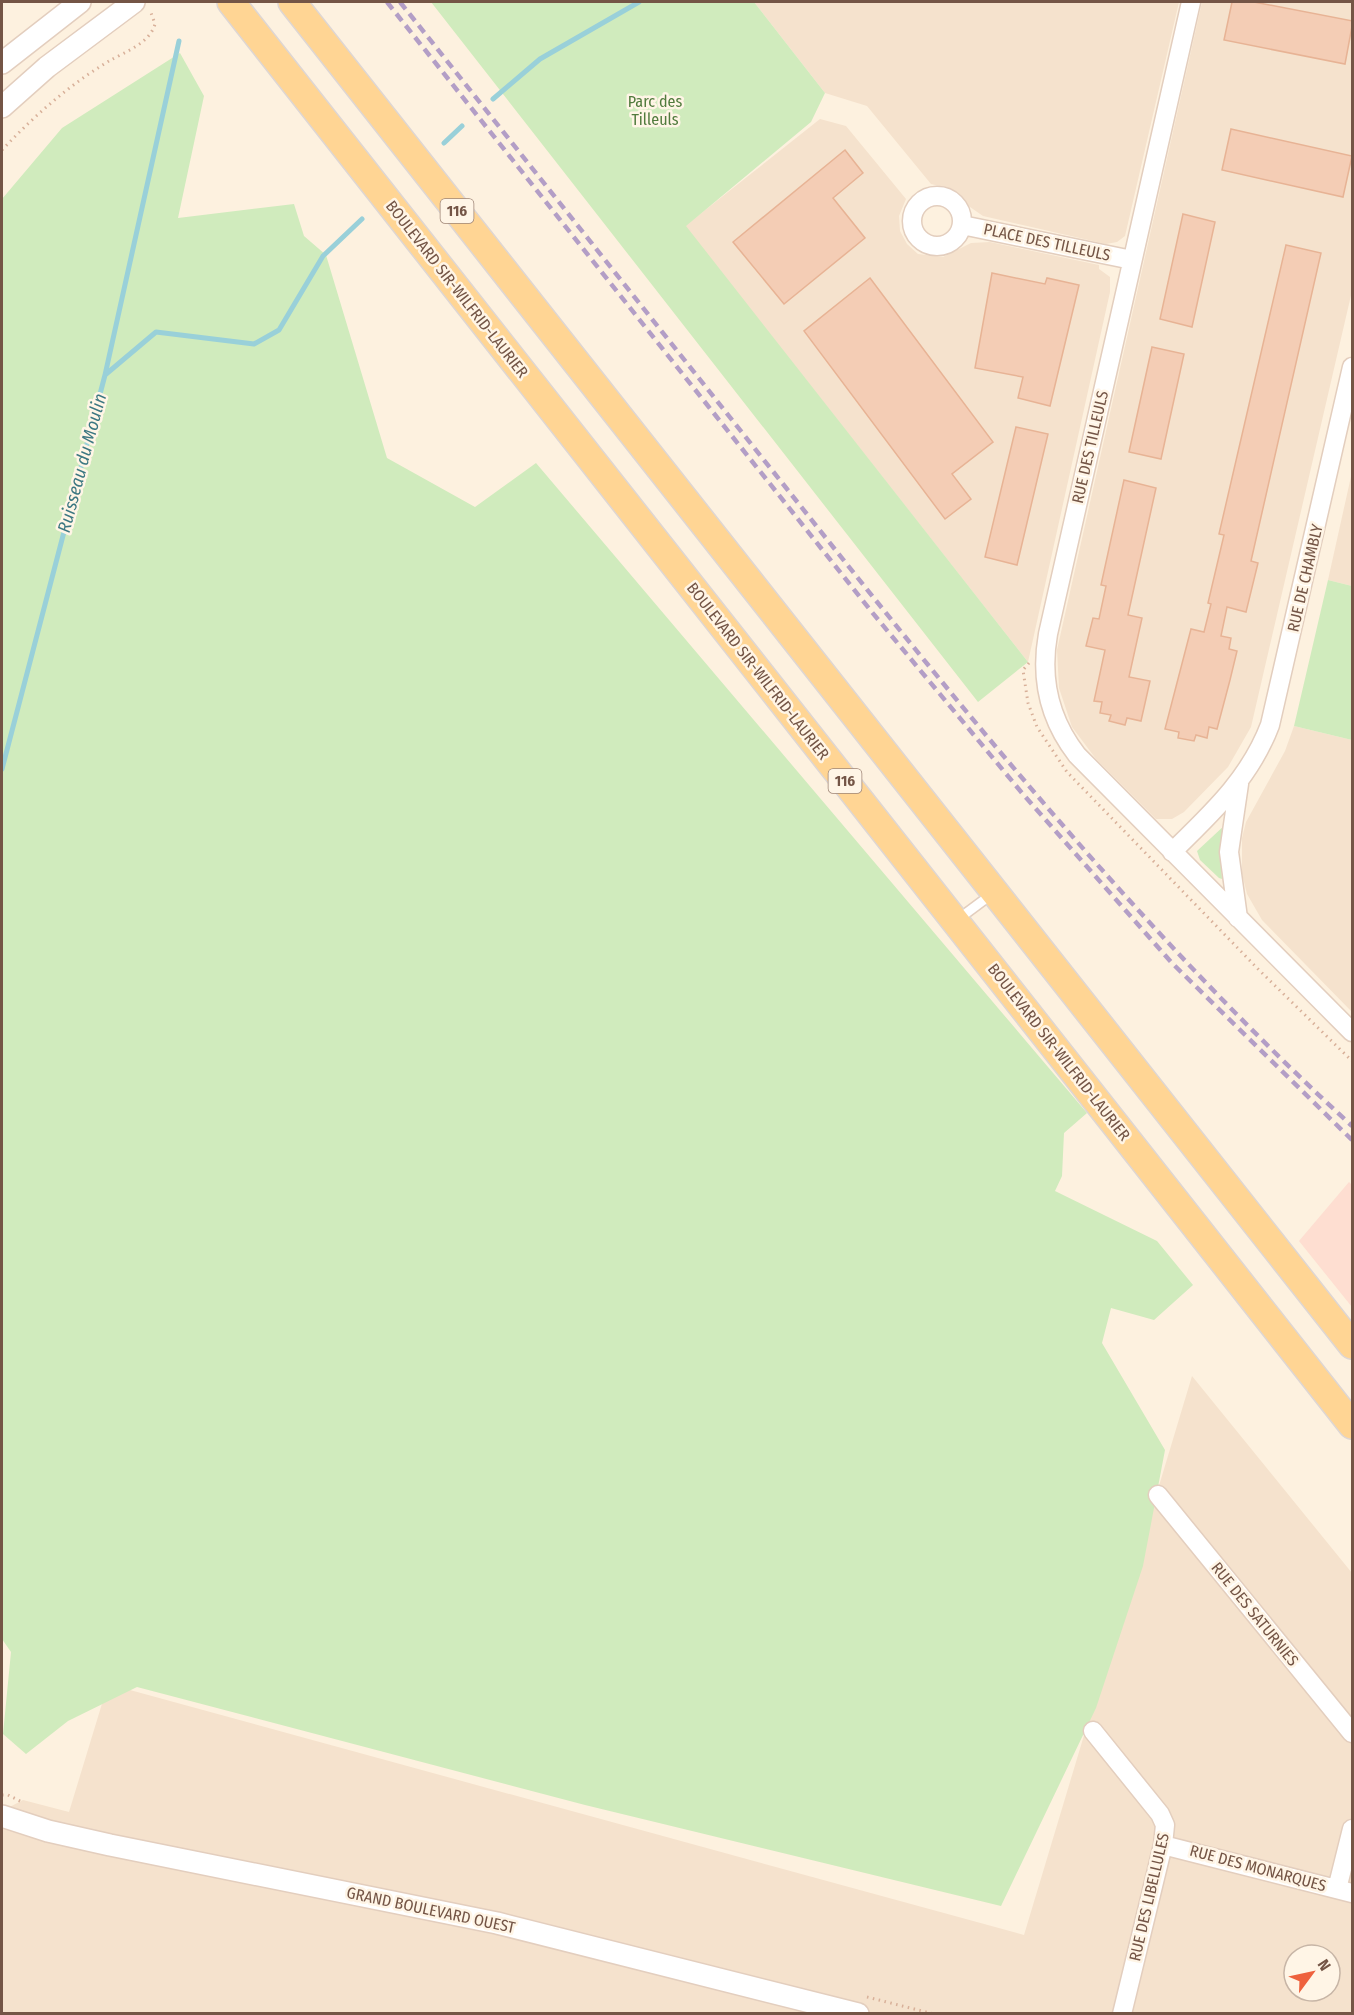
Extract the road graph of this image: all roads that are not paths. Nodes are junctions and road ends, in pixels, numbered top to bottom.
1 (80, 2) edge
2 (134, 2) edge
3 (231, 2) edge
4 (292, 2) edge
5 (1191, 2) edge
6 (2, 63) edge
7 (2, 107) edge
8 (962, 225) dead end
9 (1132, 260) junction
10 (1353, 368) edge
11 (1239, 783) junction
12 (1172, 852) junction
13 (995, 891) junction
14 (1238, 918) junction
15 (956, 922) junction
16 (1353, 1032) edge
17 (1353, 1344) edge
18 (1353, 1425) edge
19 (1158, 1495) dead end
20 (1093, 1731) dead end
21 (1353, 1733) edge
22 (2, 1816) edge
23 (1353, 1829) edge
24 (1163, 1845) junction
25 (1345, 1891) edge
26 (801, 2007) edge
27 (858, 2013) edge
28 (1122, 2013) edge

1 - 6 street
2 - 7 street
3 - 15 main road, BOULEVARD SIR-WILFRID-LAURIER / 116
4 - 13 main road, 116
5 - 9 street, RUE DES TILLEULS
8 - 9 street, PLACE DES TILLEULS
9 - 12 street, RUE DES TILLEULS
10 - 11 street, RUE DE CHAMBLY
11 - 12 street, RUE DE CHAMBLY
11 - 14 street, RUE DE CHAMBLY
12 - 14 street
13 - 15 lane
13 - 17 main road, 116
14 - 16 street
15 - 18 main road, BOULEVARD SIR-WILFRID-LAURIER / 116
19 - 21 street, RUE DES SATURNIES
20 - 24 street, RUE DES LIBELLULES
22 - 26 street, GRAND BOULEVARD OUEST
23 - 25 street
24 - 25 street, RUE DES MONARQUES
24 - 28 street, RUE DES LIBELLULES
26 - 27 street, GRAND BOULEVARD OUEST

